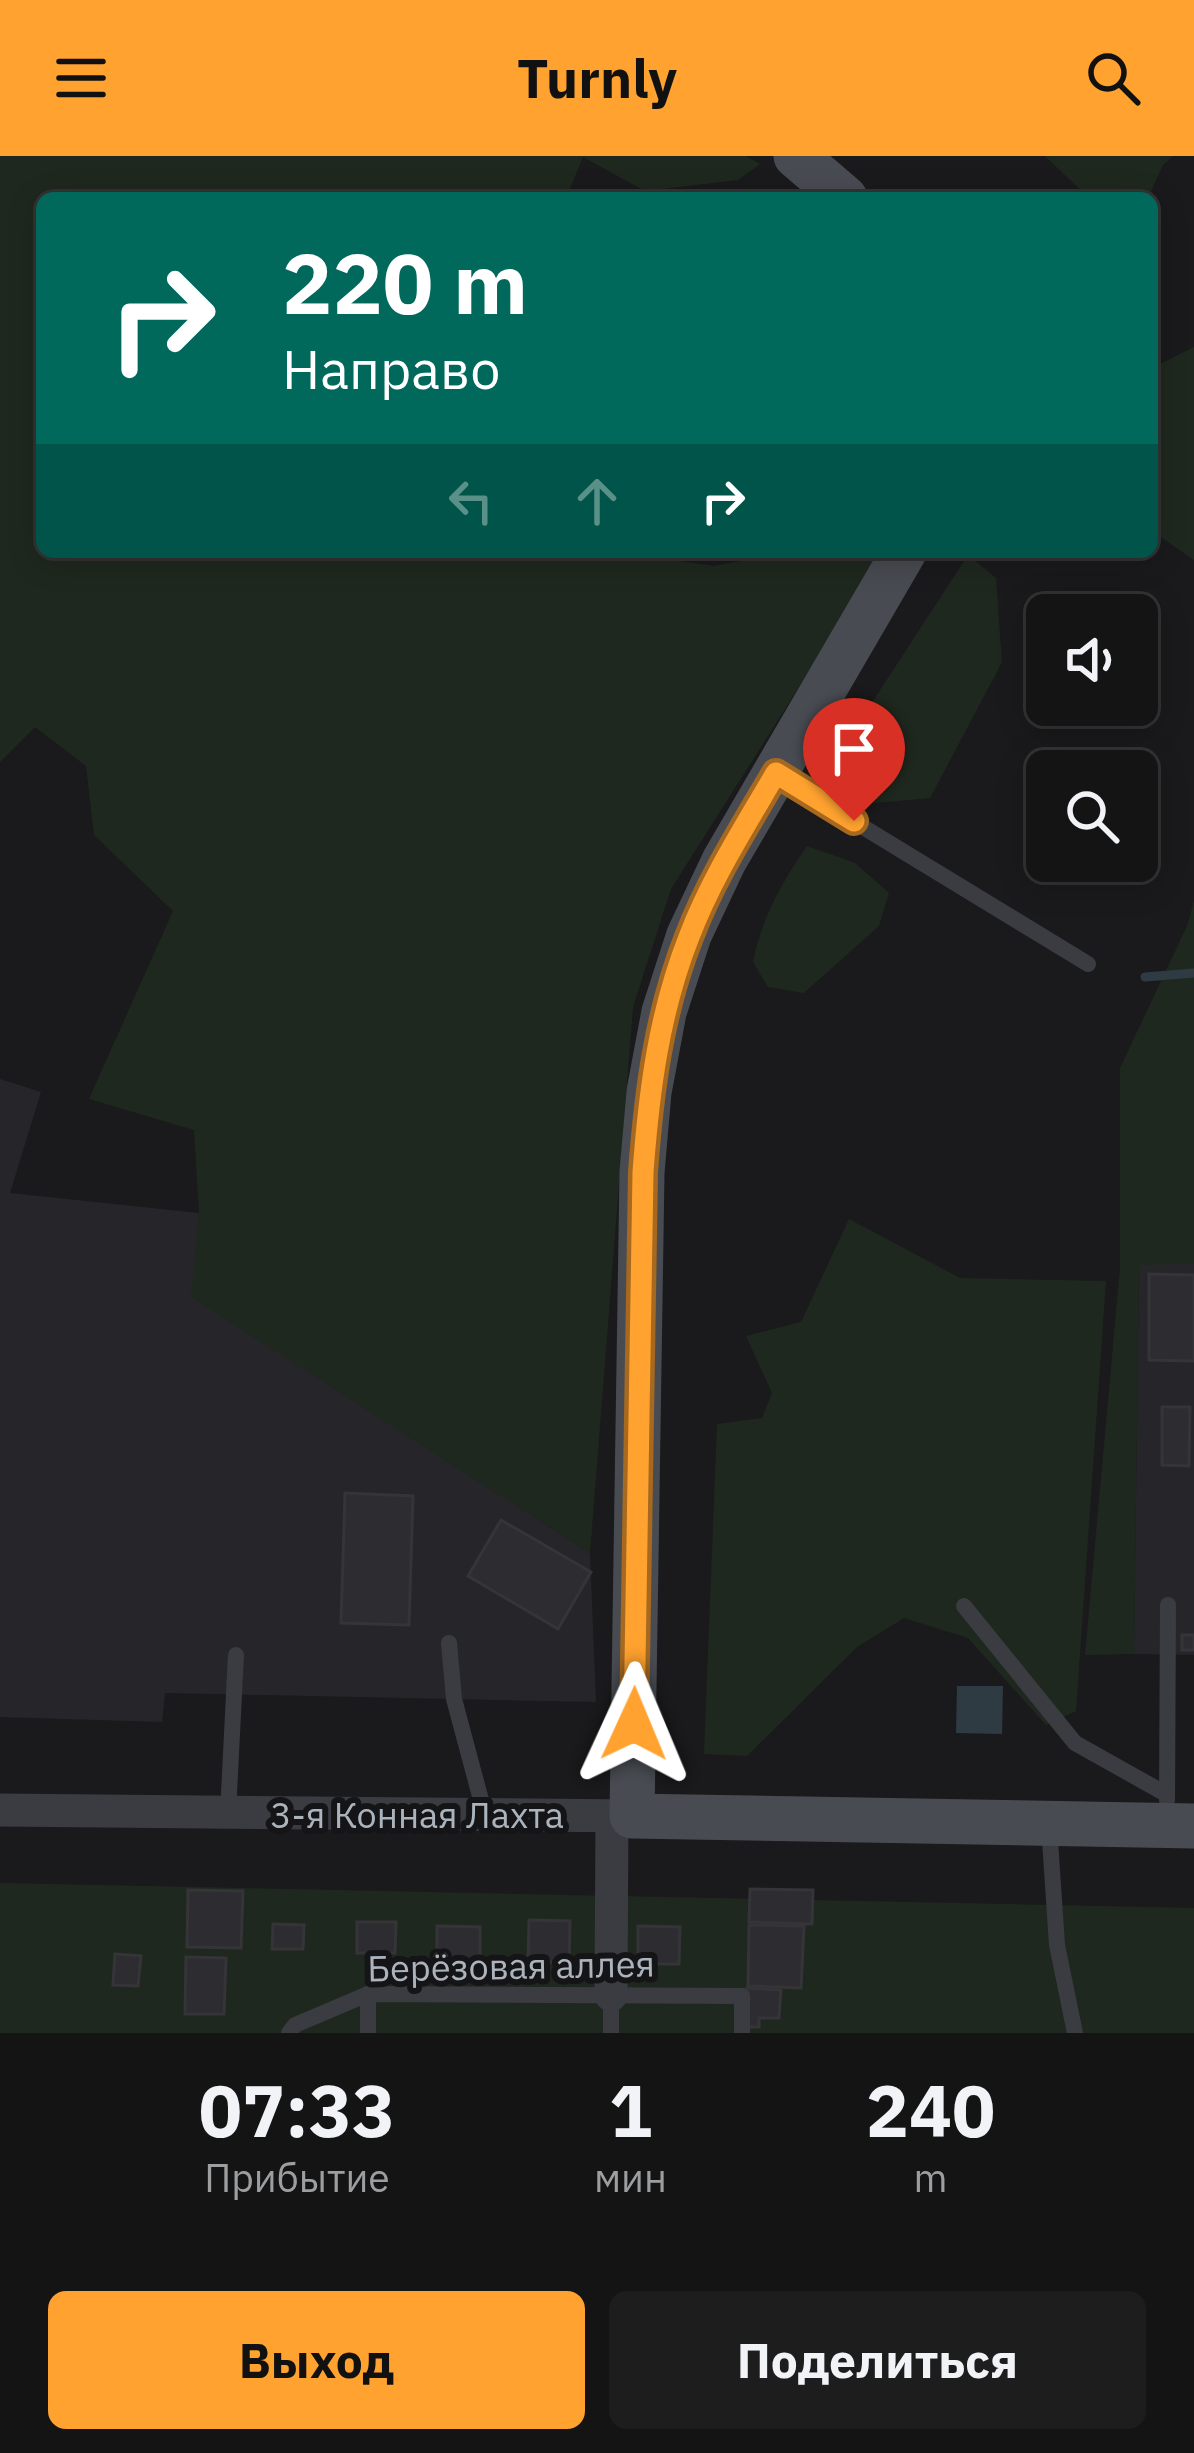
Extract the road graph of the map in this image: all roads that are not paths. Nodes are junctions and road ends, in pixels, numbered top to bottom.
1 (796, 156) edge
2 (838, 192) edge
3 (901, 558) edge
4 (776, 773) junction
5 (1088, 964) dead end
6 (1168, 1605) dead end
7 (964, 1606) dead end
8 (449, 1643) dead end
9 (236, 1655) dead end
10 (0, 1810) edge
11 (228, 1814) junction
12 (484, 1815) junction
13 (1176, 1815) edge
14 (622, 1816) junction
15 (1049, 1824) junction
16 (368, 1994) junction
17 (611, 1995) junction
18 (289, 2033) edge
19 (368, 2033) edge
20 (611, 2033) edge
21 (742, 2033) edge
22 (1075, 2033) edge

1 - 2 main road
3 - 4 main road
4 - 5 lane
4 - 14 main road
6 - 13 lane
7 - 13 lane
8 - 12 lane
9 - 11 lane
10 - 11 street, 3-я Конная Лахта
11 - 12 street, 3-я Конная Лахта
12 - 14 street, 3-я Конная Лахта
13 - 15 main road, 3-я Конная Лахта
14 - 15 main road, 3-я Конная Лахта
14 - 17 street
15 - 22 lane
16 - 17 lane, Берёзовая аллея
16 - 18 lane, Берёзовая аллея
16 - 19 lane
17 - 20 lane
17 - 21 lane, Берёзовая аллея

